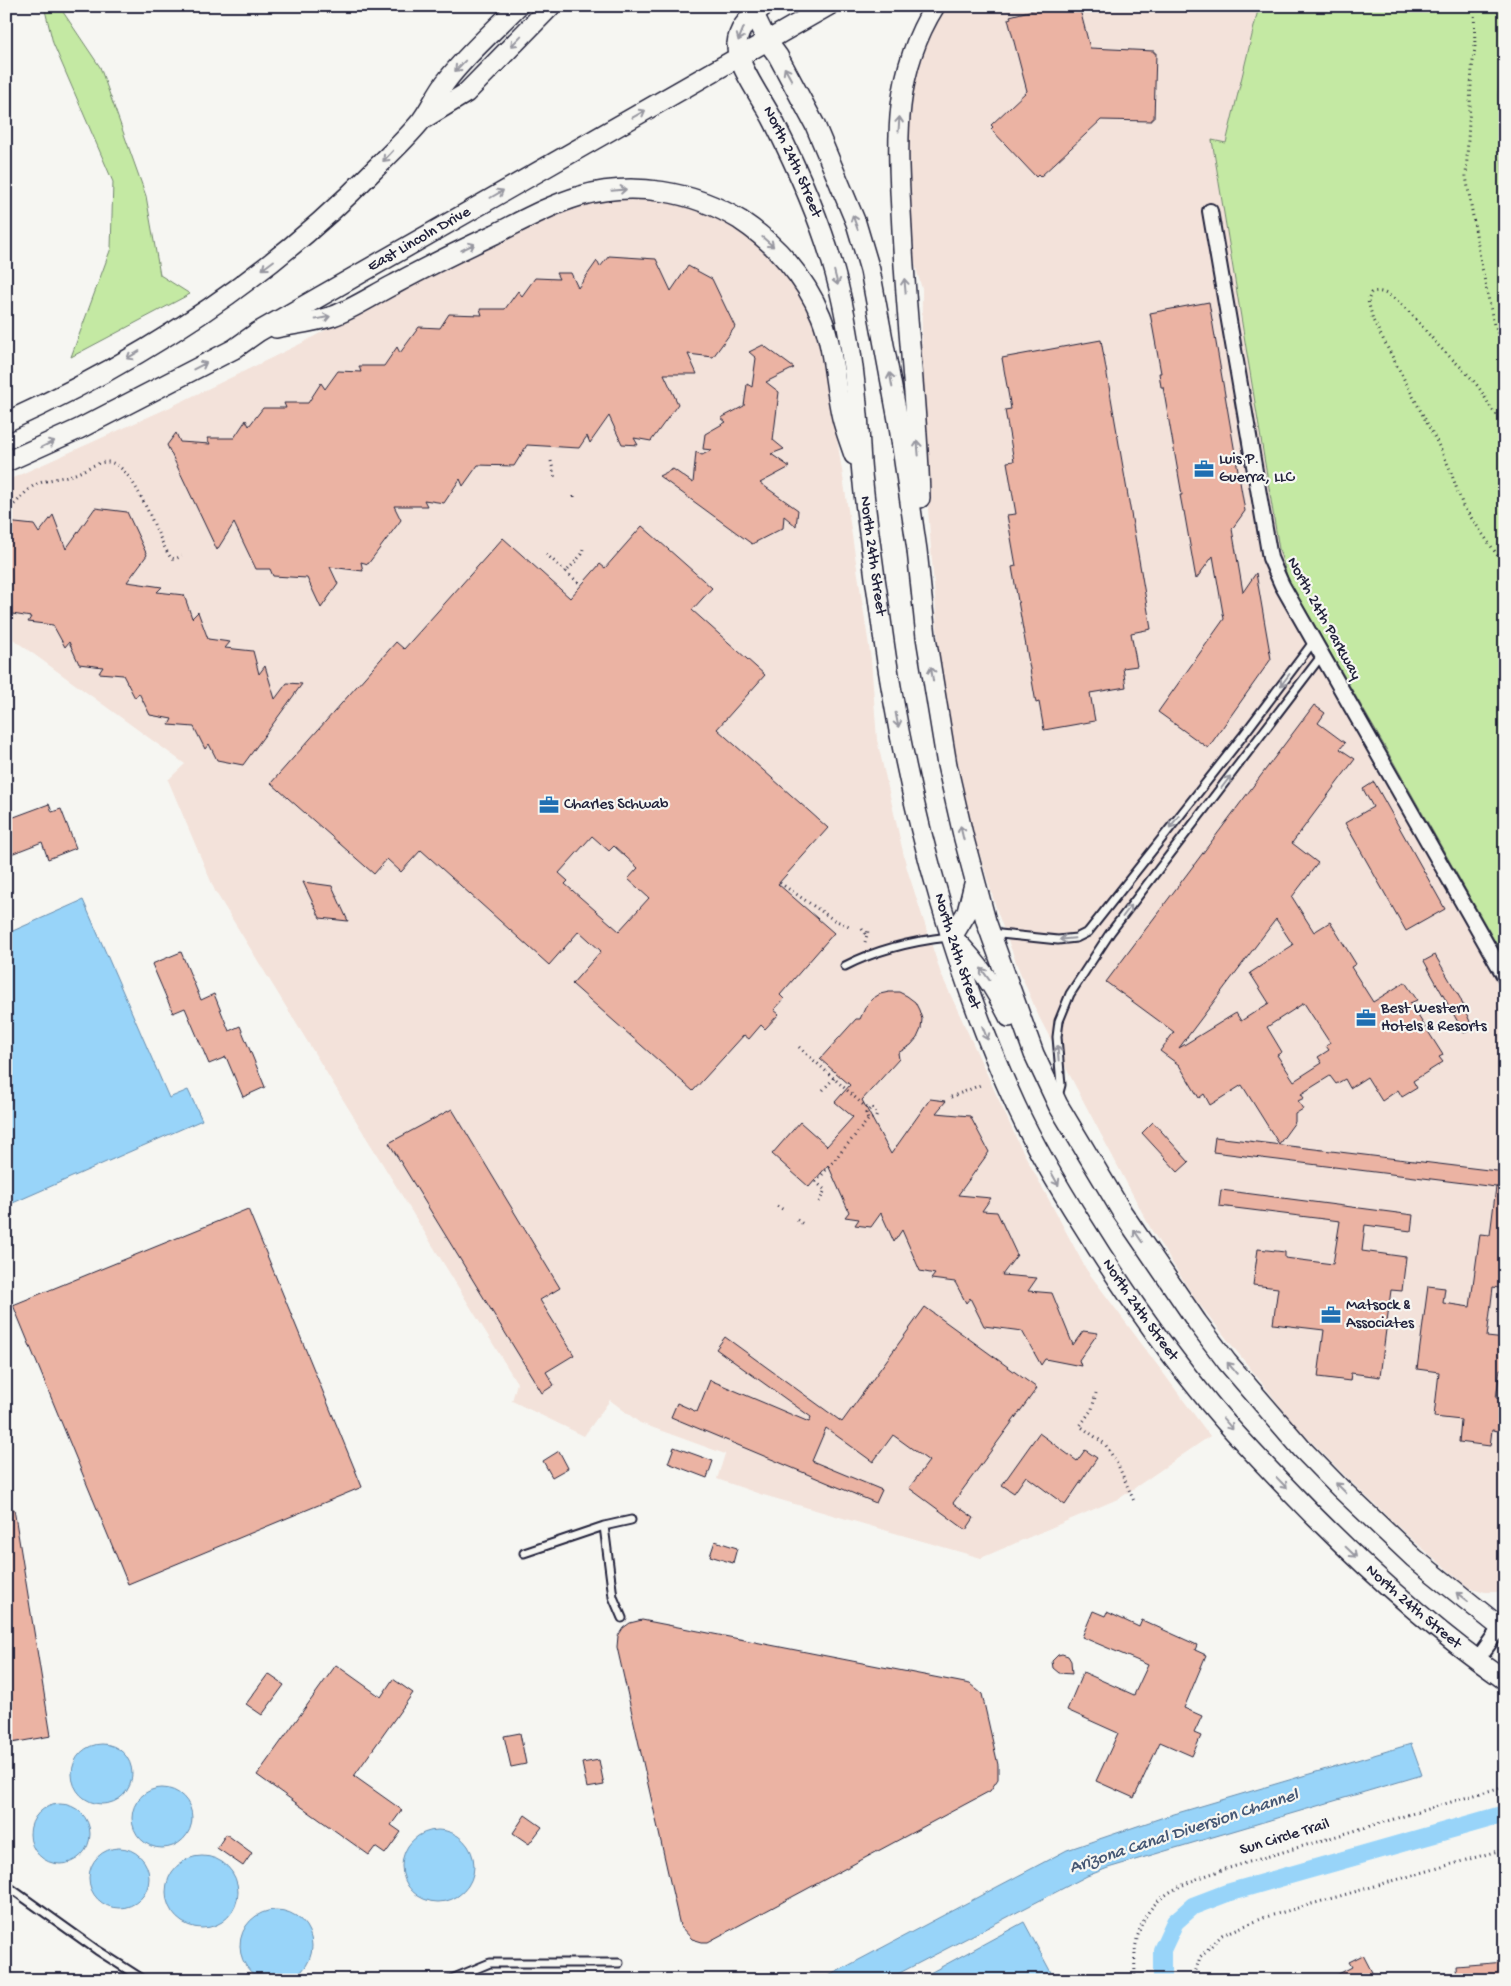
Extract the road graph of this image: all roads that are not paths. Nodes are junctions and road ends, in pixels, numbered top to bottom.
1 (518, 6) edge
2 (551, 6) edge
3 (828, 6) edge
4 (935, 6) edge
5 (756, 8) edge
6 (767, 40) junction
7 (738, 58) junction
8 (422, 120) junction
9 (1210, 211) dead end
10 (258, 332) junction
11 (6, 422) edge
12 (6, 462) edge
13 (862, 482) junction
14 (917, 550) junction
15 (1314, 641) junction
16 (1322, 655) junction
17 (975, 880) junction
18 (990, 933) junction
19 (952, 937) junction
20 (844, 966) dead end
21 (1505, 977) edge
22 (1044, 1076) junction
23 (1057, 1102) junction
24 (631, 1520) dead end
25 (604, 1526) junction
26 (524, 1553) dead end
27 (622, 1618) dead end
28 (1503, 1626) edge
29 (1477, 1660) junction
30 (1505, 1680) edge
31 (6, 1885) edge
32 (619, 1963) dead end
33 (144, 1980) edge
34 (450, 1980) edge

1 -> 8 main road
2 -> 8 main road
3 - 6 main road, East Lincoln Drive
14 -> 4 main road
5 - 6 main road
5 -> 7 main road
6 - 7 main road, East Lincoln Drive
14 -> 6 main road
10 -> 7 main road, East Lincoln Drive
7 -> 13 main road, North 24th Street
8 -> 11 main road
9 - 15 street, North 24th Parkway
12 -> 10 main road, East Lincoln Drive
10 -> 13 main road
13 -> 19 main road, North 24th Street
17 -> 14 main road
15 - 16 street, North 24th Parkway
15 -> 18 lane
16 - 21 street, North 24th Parkway
23 -> 16 lane
17 - 18 main road
17 - 19 main road
18 - 22 main road
19 - 20 lane
22 -> 19 main road
19 -> 29 main road, North 24th Street
22 - 23 main road
28 -> 23 main road
24 - 25 lane
25 - 26 lane
25 - 27 lane
28 - 29 street
29 - 30 main road, North 24th Street
31 - 33 lane
32 - 34 lane

